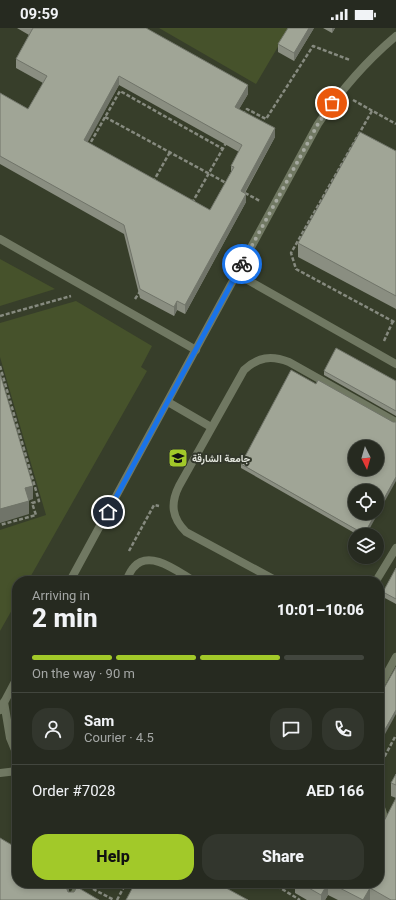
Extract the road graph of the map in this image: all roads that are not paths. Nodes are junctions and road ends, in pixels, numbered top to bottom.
1 (396, 36) edge
2 (0, 239) edge
3 (237, 274) junction
4 (196, 350) junction
5 (396, 364) edge
6 (168, 402) junction
7 (396, 422) edge
8 (212, 427) junction
9 (396, 548) edge
10 (73, 576) edge
11 (129, 576) edge
12 (184, 576) edge
13 (268, 576) edge
14 (379, 576) edge
15 (396, 657) edge
16 (384, 679) edge
17 (12, 687) edge
18 (4, 702) junction
19 (0, 710) edge
20 (12, 743) edge
21 (12, 772) edge
22 (0, 773) edge
23 (77, 888) edge
24 (71, 900) edge

1 - 3 street
2 - 4 street
3 - 4 street
3 - 5 street
4 - 6 street
6 - 8 street
6 - 10 street
7 - 8 street
8 - 13 street
9 - 14 street
11 - 12 street
15 - 16 street
17 - 18 street
18 - 19 street
18 - 20 street
21 - 22 street
23 - 24 street

